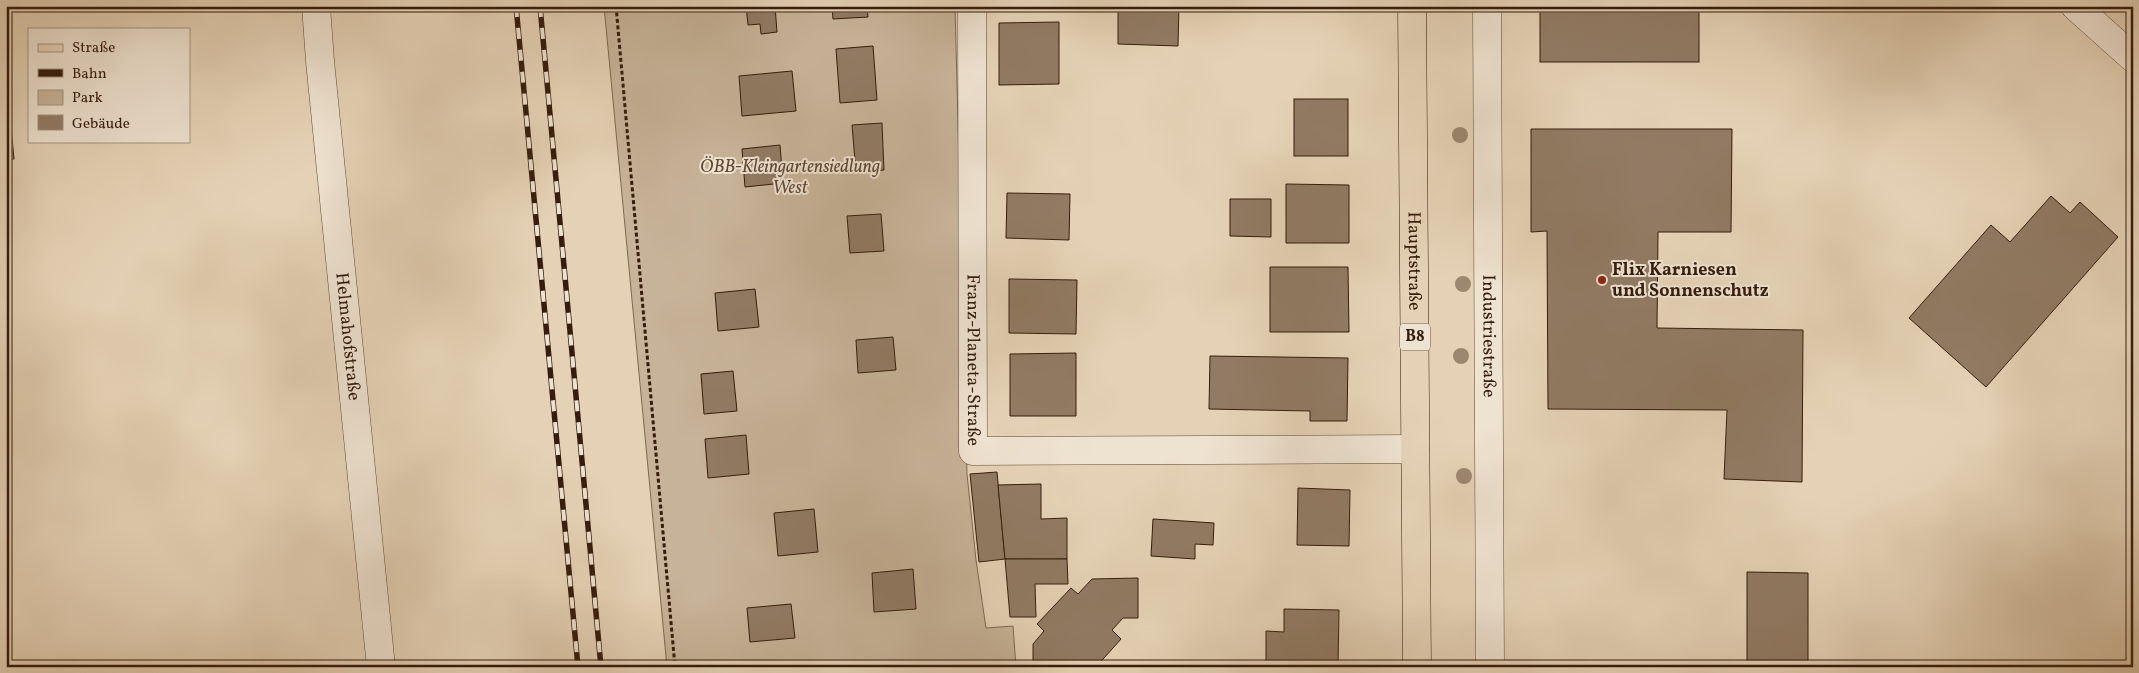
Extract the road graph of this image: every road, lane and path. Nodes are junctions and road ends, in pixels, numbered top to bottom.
1 (316, 6) edge
2 (616, 6) edge
3 (972, 6) edge
4 (1412, 6) edge
5 (1487, 6) edge
6 (2075, 6) edge
7 (2133, 58) edge
8 (1415, 450) junction
9 (381, 667) edge
10 (675, 667) edge
11 (1417, 667) edge
12 (1490, 667) edge

1 - 9 street, Helmahofstraße
2 - 10 path
3 - 8 street, Franz-Planeta-Straße
4 - 8 main road, Hauptstraße / B8
5 - 12 street, Industriestraße
6 - 7 street
8 - 11 main road, Hauptstraße / B8

